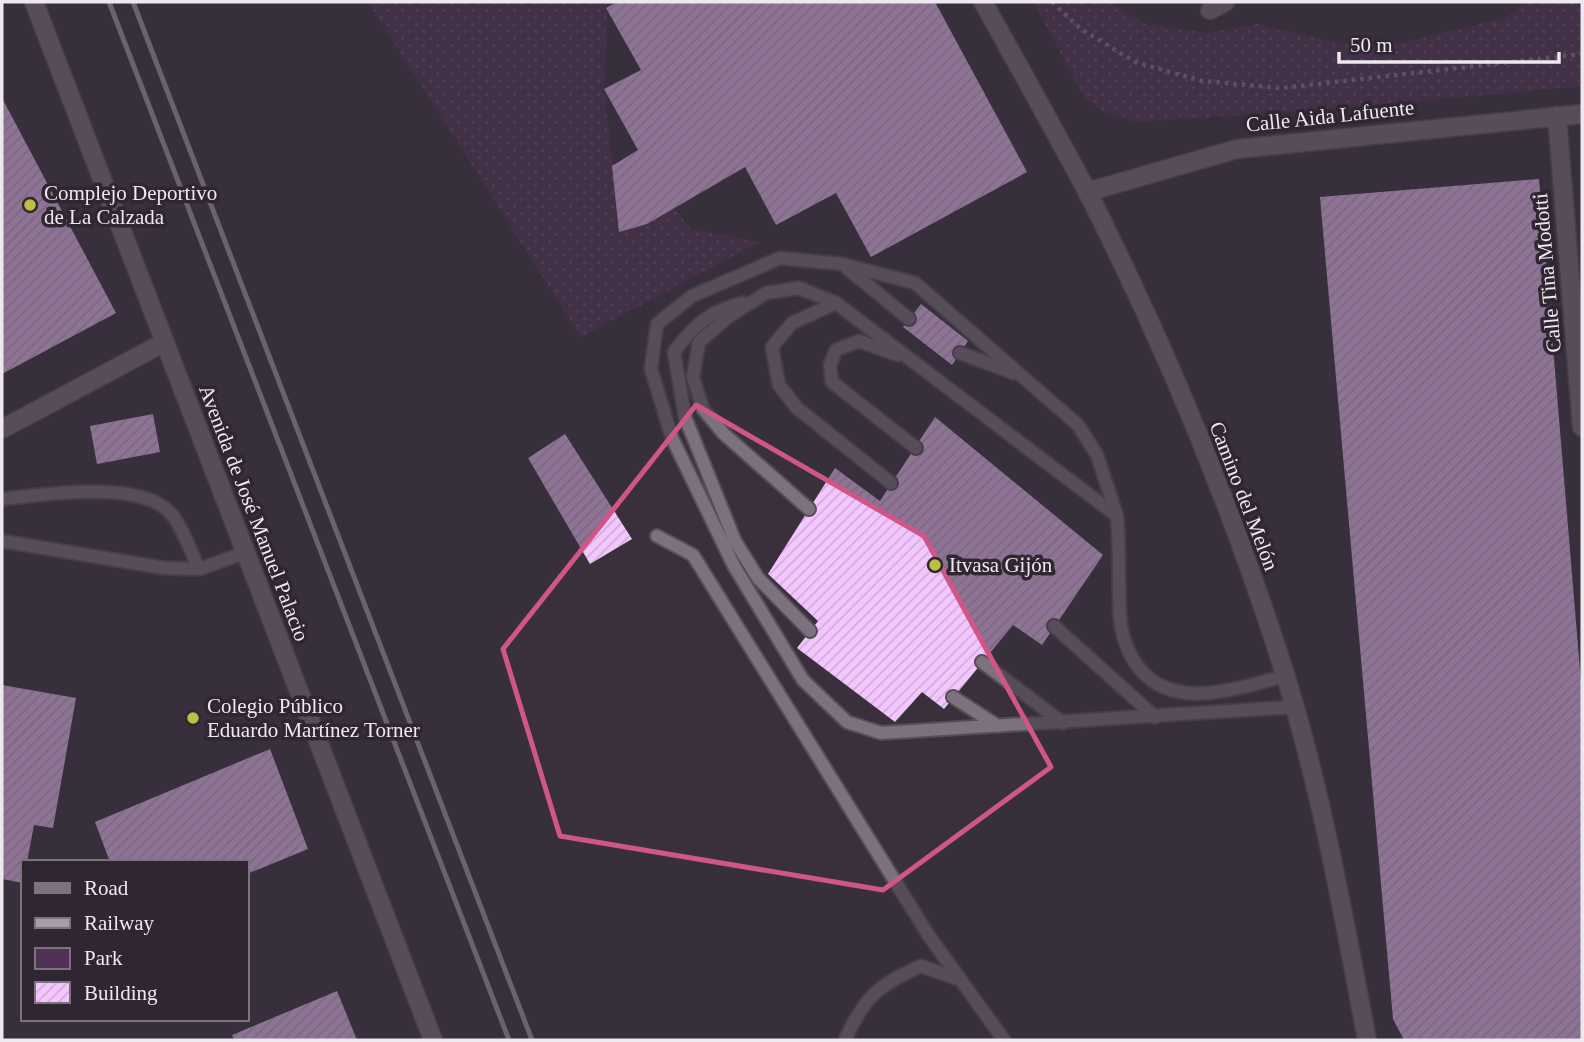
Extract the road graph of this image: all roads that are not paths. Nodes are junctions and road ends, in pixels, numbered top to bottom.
1 (34, 2) edge
2 (983, 2) edge
3 (1582, 114) edge
4 (1557, 116) junction
5 (1087, 192) junction
6 (842, 264) junction
7 (757, 299) junction
8 (835, 303) junction
9 (909, 319) dead end
10 (164, 342) junction
11 (960, 353) dead end
12 (912, 360) junction
13 (1021, 375) junction
14 (1582, 427) edge
15 (2, 429) edge
16 (916, 449) dead end
17 (891, 483) dead end
18 (2, 499) edge
19 (809, 509) dead end
20 (1117, 516) junction
21 (657, 536) dead end
22 (2, 541) edge
23 (244, 553) junction
24 (199, 569) junction
25 (1054, 626) dead end
26 (810, 631) dead end
27 (982, 662) dead end
28 (1285, 676) junction
29 (953, 697) dead end
30 (1293, 707) junction
31 (1155, 718) junction
32 (1063, 723) junction
33 (998, 726) junction
34 (958, 979) junction
35 (433, 1040) edge
36 (845, 1040) edge
37 (1004, 1040) edge
38 (1367, 1040) edge

1 - 10 street, Avenida de José Manuel Palacio
2 - 5 street, Camino del Melón
3 - 4 street, Calle Aida Lafuente
4 - 5 street, Calle Aida Lafuente
4 - 14 street, Calle Tina Modotti
5 - 28 street, Camino del Melón
6 - 9 lane
6 - 13 lane
6 - 33 lane
7 - 8 lane
7 - 19 lane
7 - 26 lane
8 - 12 lane
8 - 17 lane
10 - 15 street
10 - 23 street, Avenida de José Manuel Palacio
11 - 13 lane
12 - 16 lane
12 - 20 lane
13 - 20 lane
18 - 24 lane
20 - 28 lane
21 - 34 lane
22 - 24 lane
23 - 24 lane
23 - 35 street, Avenida de José Manuel Palacio
25 - 31 lane
27 - 32 lane
28 - 30 street, Camino del Melón
29 - 33 lane
30 - 31 lane
30 - 38 street, Camino del Melón
31 - 32 lane
32 - 33 lane
34 - 36 lane
34 - 37 lane

